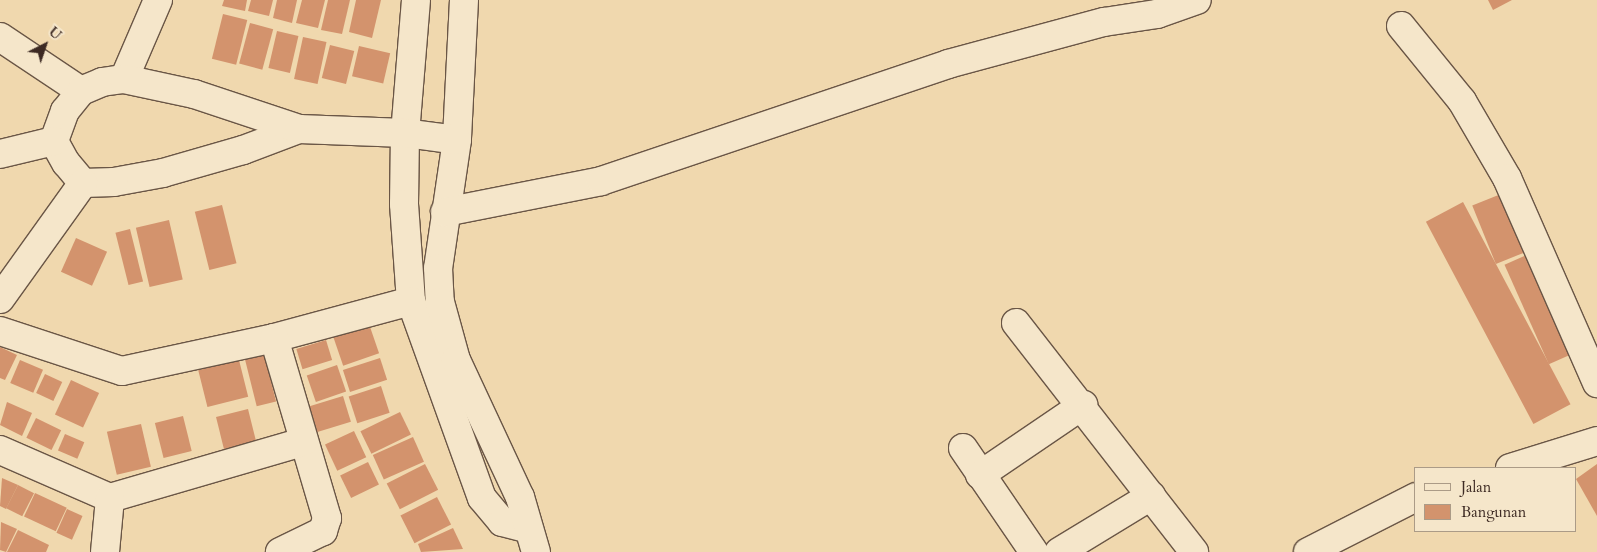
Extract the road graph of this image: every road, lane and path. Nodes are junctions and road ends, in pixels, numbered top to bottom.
1 (158, 0) edge
2 (416, 0) edge
3 (464, 0) edge
4 (1197, 0) edge
5 (1401, 26) dead end
6 (0, 37) edge
7 (124, 79) junction
8 (81, 91) junction
9 (299, 128) junction
10 (405, 133) junction
11 (457, 140) junction
12 (54, 141) junction
13 (0, 154) edge
14 (84, 183) junction
15 (445, 212) junction
16 (0, 298) edge
17 (411, 301) junction
18 (1016, 323) dead end
19 (0, 332) edge
20 (274, 338) junction
21 (1597, 383) edge
22 (1083, 405) junction
23 (1597, 441) edge
24 (303, 442) junction
25 (963, 448) dead end
26 (0, 450) edge
27 (1513, 467) edge
28 (980, 475) junction
29 (1151, 496) junction
30 (1414, 497) edge
31 (110, 498) junction
32 (531, 540) edge
33 (105, 552) edge
34 (280, 552) edge
35 (1034, 552) edge
36 (1059, 552) edge
37 (1194, 552) edge
38 (1308, 552) edge

1 - 7 street
2 - 10 street
3 - 11 street
4 - 15 street
5 - 21 street
6 - 8 street
7 - 8 street
7 - 9 street
8 - 12 street
9 - 10 street
9 - 14 street
10 - 11 street
10 - 17 street
11 - 15 street
12 - 13 street
12 - 14 street
14 - 16 street
15 - 32 street
17 - 20 street
17 - 32 street
18 - 22 street
19 - 20 street
20 - 24 street
22 - 28 street
22 - 29 street
23 - 27 street
24 - 31 street
24 - 34 street
25 - 28 street
26 - 31 street
28 - 35 street
29 - 36 street
29 - 37 street
30 - 38 street
31 - 33 street

